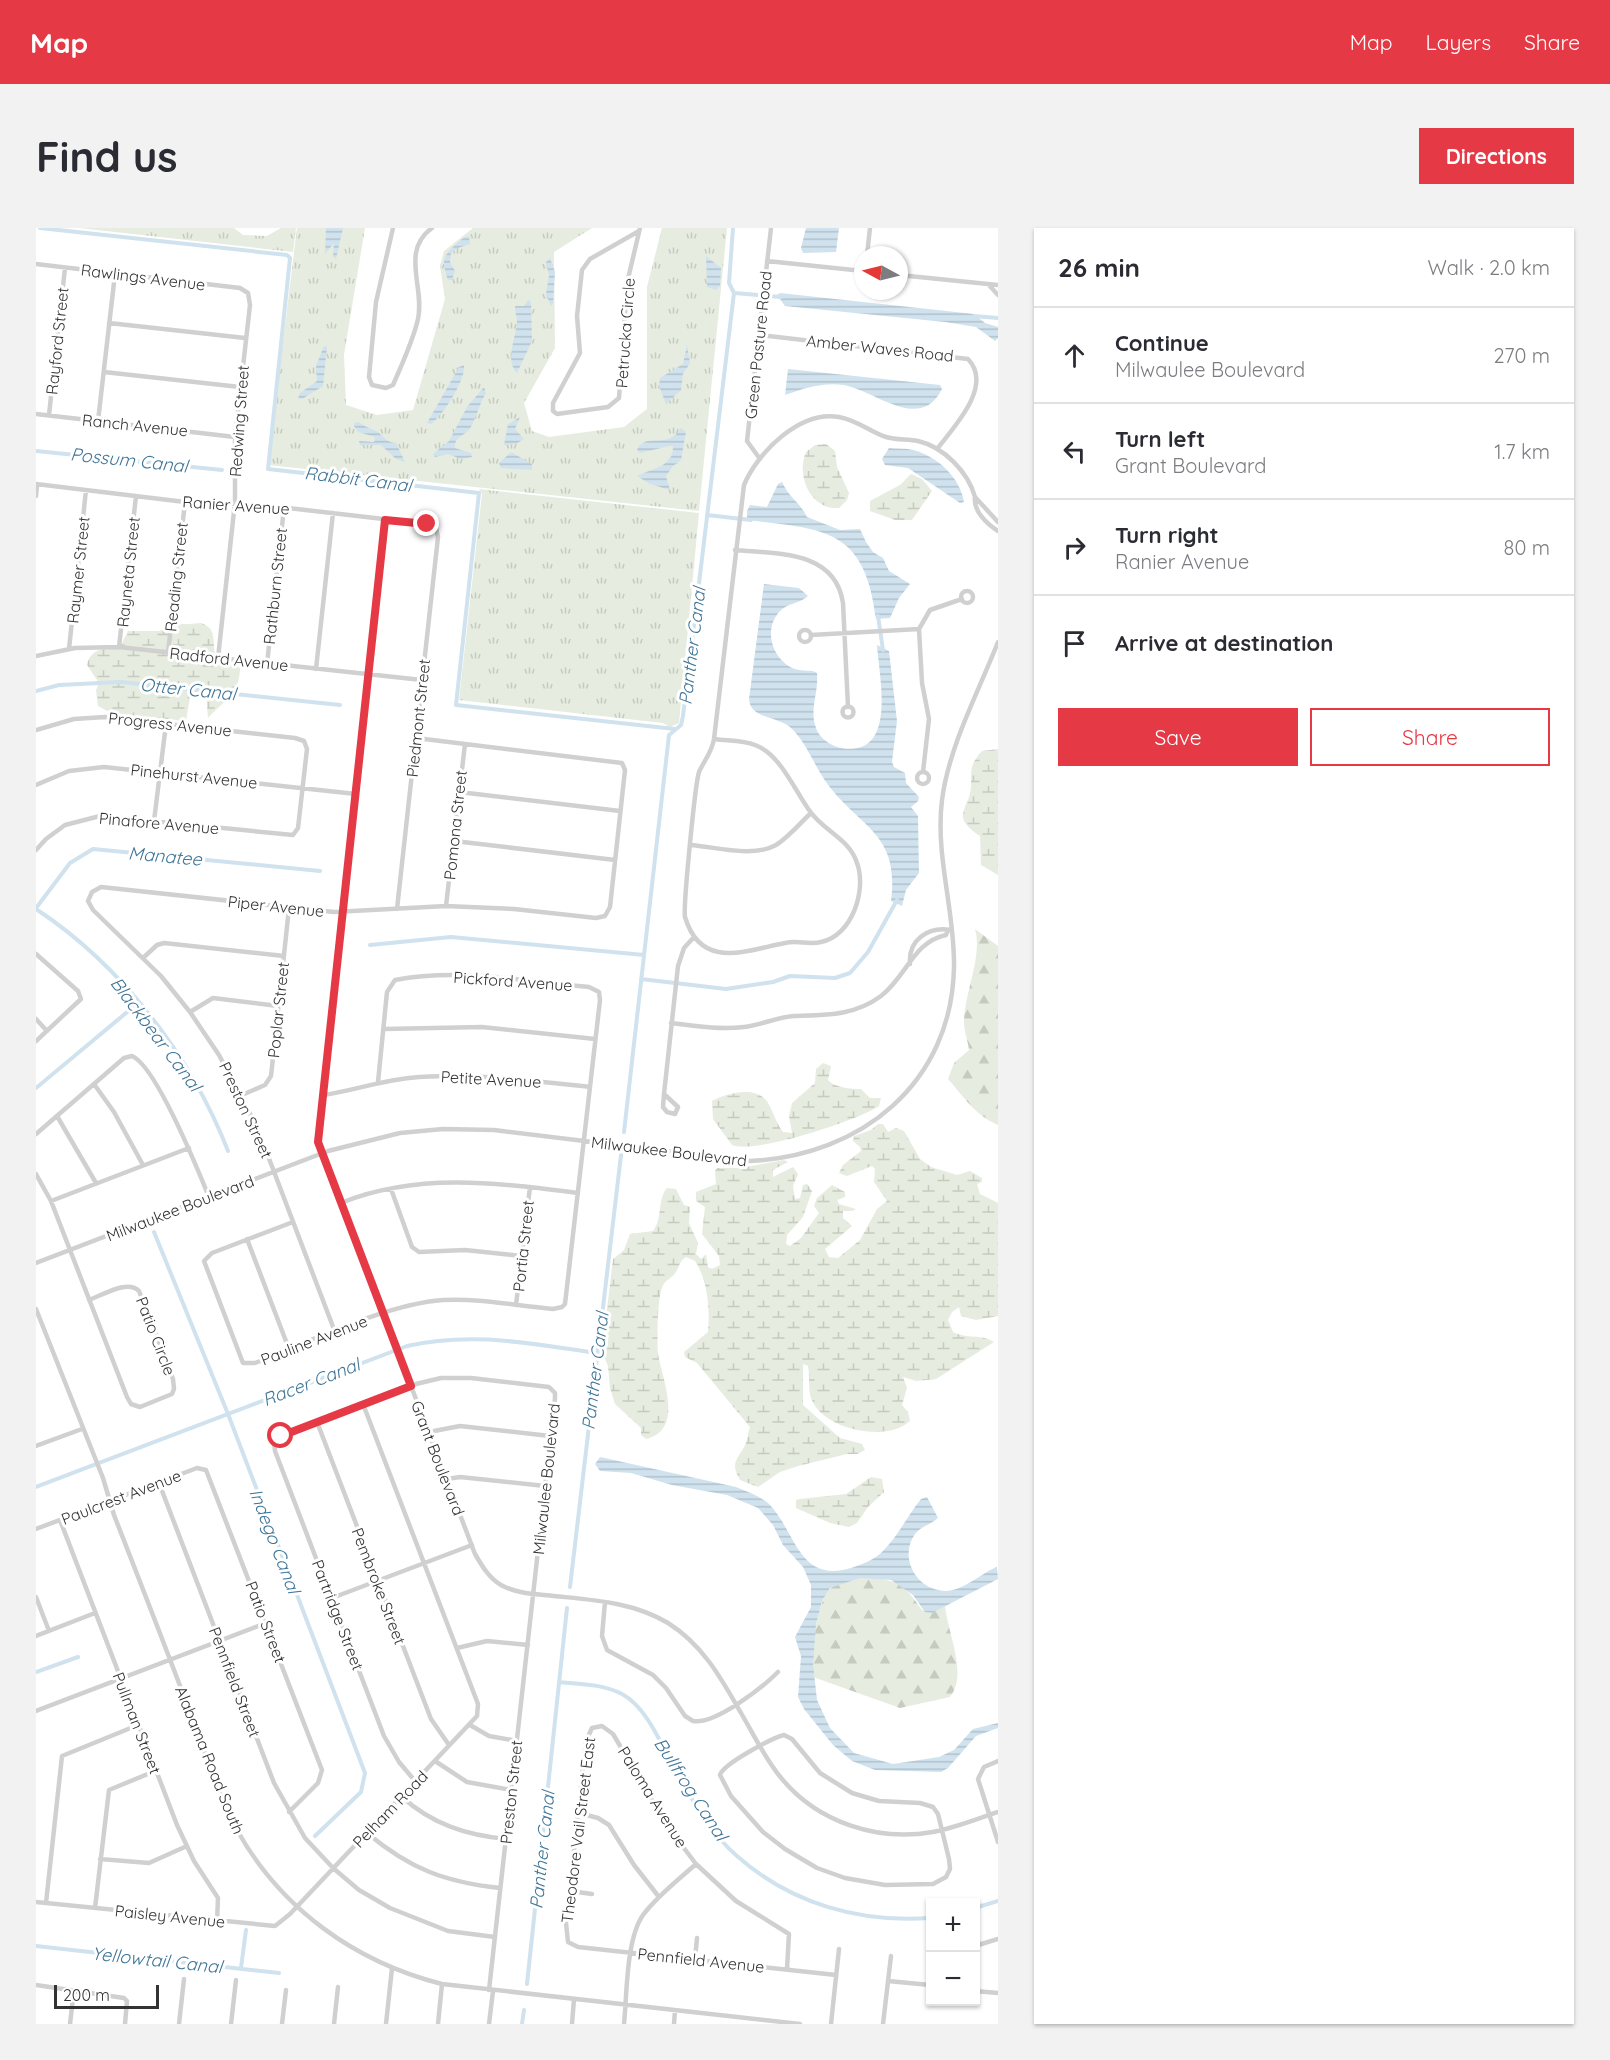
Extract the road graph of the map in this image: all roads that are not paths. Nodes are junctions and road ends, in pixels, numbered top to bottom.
1 (393, 228) edge
2 (432, 228) edge
3 (771, 228) edge
4 (870, 228) edge
5 (639, 229) edge
6 (868, 246) edge
7 (767, 261) junction
8 (36, 264) edge
9 (65, 268) junction
10 (854, 270) edge
11 (115, 274) junction
12 (908, 276) edge
13 (989, 285) junction
14 (998, 285) edge
15 (249, 292) joint
16 (998, 295) edge
17 (109, 323) junction
18 (759, 335) junction
19 (245, 338) junction
20 (104, 372) junction
21 (240, 387) junction
22 (36, 414) edge
23 (49, 415) junction
24 (98, 421) junction
25 (235, 437) junction
26 (937, 449) junction
27 (760, 459) junction
28 (37, 485) edge
29 (86, 490) junction
30 (36, 496) edge
31 (136, 496) junction
32 (975, 497) junction
33 (185, 502) junction
34 (235, 502) junction
35 (284, 508) junction
36 (333, 513) junction
37 (988, 514) junction
38 (983, 518) junction
39 (385, 520) junction
40 (998, 522) edge
41 (436, 528) joint
42 (998, 531) edge
43 (735, 550) junction
44 (962, 599) dead end
45 (919, 629) junction
46 (846, 633) junction
47 (811, 635) dead end
48 (998, 642) edge
49 (119, 647) junction
50 (69, 649) junction
51 (168, 653) junction
52 (36, 656) edge
53 (218, 658) junction
54 (267, 664) junction
55 (316, 669) junction
56 (369, 675) junction
57 (422, 680) junction
58 (848, 707) dead end
59 (166, 724) junction
60 (36, 730) edge
61 (416, 738) junction
62 (714, 739) junction
63 (465, 744) junction
64 (923, 772) dead end
65 (160, 773) junction
66 (36, 785) edge
67 (303, 788) junction
68 (459, 792) junction
69 (356, 794) junction
70 (620, 811) junction
71 (811, 813) junction
72 (154, 822) junction
73 (454, 841) junction
74 (691, 845) junction
75 (36, 850) edge
76 (615, 860) junction
77 (92, 892) joint
78 (446, 906) junction
79 (289, 908) junction
80 (397, 909) junction
81 (342, 912) junction
82 (950, 930) junction
83 (923, 935) junction
84 (694, 937) junction
85 (927, 941) junction
86 (36, 954) edge
87 (284, 956) junction
88 (144, 957) junction
89 (910, 964) junction
90 (278, 1006) junction
91 (190, 1012) junction
92 (36, 1019) edge
93 (671, 1023) junction
94 (384, 1029) junction
95 (48, 1031) junction
96 (595, 1039) junction
97 (36, 1041) edge
98 (378, 1082) junction
99 (94, 1084) junction
100 (590, 1087) junction
101 (664, 1094) dead end
102 (242, 1095) junction
103 (323, 1095) junction
104 (57, 1116) junction
105 (36, 1134) edge
106 (584, 1140) junction
107 (189, 1148) junction
108 (322, 1154) junction
109 (143, 1165) junction
110 (274, 1172) junction
111 (36, 1174) edge
112 (96, 1183) junction
113 (530, 1187) junction
114 (391, 1189) junction
115 (578, 1193) junction
116 (209, 1197) junction
117 (51, 1201) junction
118 (341, 1203) junction
119 (293, 1222) junction
120 (247, 1239) junction
121 (70, 1250) junction
122 (521, 1256) junction
123 (36, 1263) edge
124 (89, 1300) junction
125 (516, 1305) junction
126 (36, 1309) edge
127 (383, 1314) junction
128 (335, 1332) junction
129 (289, 1349) junction
130 (411, 1386) junction
131 (363, 1404) junction
132 (317, 1422) junction
133 (82, 1429) junction
134 (429, 1432) junction
135 (550, 1436) junction
136 (274, 1442) joint
137 (36, 1446) edge
138 (206, 1470) joint
139 (447, 1479) junction
140 (159, 1483) junction
141 (545, 1486) junction
142 (110, 1501) junction
143 (60, 1521) junction
144 (36, 1529) edge
145 (472, 1545) junction
146 (424, 1562) junction
147 (377, 1580) junction
148 (533, 1594) junction
149 (36, 1597) edge
150 (332, 1598) junction
151 (605, 1602) junction
152 (95, 1613) junction
153 (266, 1623) junction
154 (49, 1631) junction
155 (36, 1636) edge
156 (220, 1640) junction
157 (528, 1645) junction
158 (457, 1648) junction
159 (170, 1660) junction
160 (778, 1672) dead end
161 (120, 1678) junction
162 (736, 1703) junction
163 (36, 1711) edge
164 (138, 1725) junction
165 (470, 1725) junction
166 (602, 1726) joint
167 (517, 1741) junction
168 (449, 1745) junction
169 (760, 1746) junction
170 (435, 1761) junction
171 (998, 1761) edge
172 (155, 1771) junction
173 (415, 1781) junction
174 (511, 1790) junction
175 (402, 1797) junction
176 (288, 1812) junction
177 (998, 1812) edge
178 (579, 1813) junction
179 (989, 1815) junction
180 (942, 1830) junction
181 (367, 1833) junction
182 (506, 1839) junction
183 (998, 1842) edge
184 (187, 1846) junction
185 (100, 1859) junction
186 (696, 1864) junction
187 (333, 1868) junction
188 (500, 1888) junction
189 (570, 1891) junction
190 (592, 1894) dead end
191 (659, 1897) junction
192 (36, 1902) edge
193 (46, 1903) junction
194 (296, 1907) junction
195 (95, 1908) junction
196 (217, 1921) junction
197 (495, 1937) junction
198 (697, 1938) dead end
199 (998, 1939) edge
200 (568, 1942) joint
201 (980, 1944) edge
202 (839, 1949) dead end
203 (632, 1953) junction
204 (891, 1956) dead end
205 (695, 1959) junction
206 (392, 1968) junction
207 (788, 1969) junction
208 (836, 1975) junction
209 (184, 1979) dead end
210 (236, 1980) dead end
211 (888, 1981) junction
212 (442, 1984) junction
213 (926, 1985) edge
214 (36, 1986) edge
215 (338, 1988) dead end
216 (74, 1990) junction
217 (286, 1990) dead end
218 (491, 1990) junction
219 (980, 1991) edge
220 (998, 1993) edge
221 (574, 1999) junction
222 (626, 2005) junction
223 (675, 2010) junction
224 (779, 2023) edge
225 (70, 2024) edge
226 (125, 2024) edge
227 (179, 2024) edge
228 (231, 2024) edge
229 (282, 2024) edge
230 (334, 2024) edge
231 (386, 2024) edge
232 (438, 2024) edge
233 (489, 2024) edge
234 (572, 2024) edge
235 (624, 2024) edge
236 (674, 2024) edge
237 (800, 2024) edge
238 (831, 2024) edge
239 (883, 2024) edge

1 - 2 street
3 - 7 street, Green Pasture Road
4 - 6 street
5 - 5 street, Petrucka Circle
7 - 10 street
7 - 18 street, Green Pasture Road
8 - 9 street, Rawlings Avenue
9 - 11 street, Rawlings Avenue
9 - 23 street, Rayford Street
11 - 15 street, Rawlings Avenue
11 - 17 street
12 - 13 street
13 - 14 street
13 - 16 street
15 - 19 street, Redwing Street
17 - 19 street
17 - 20 street
18 - 26 street, Amber Waves Road
18 - 27 street, Green Pasture Road
19 - 21 street, Redwing Street
20 - 21 street
20 - 24 street
21 - 25 street, Redwing Street
22 - 23 street, Ranch Avenue
23 - 24 street, Ranch Avenue
24 - 25 street, Ranch Avenue
25 - 34 street, Redwing Street
26 - 27 street
26 - 32 street
27 - 43 street
28 - 29 street, Ranier Avenue
28 - 30 street
29 - 31 street, Ranier Avenue
29 - 50 street, Raymer Street
31 - 33 street, Ranier Avenue
31 - 49 street, Rayneta Street
32 - 37 street
32 - 38 street
33 - 34 street, Ranier Avenue
33 - 51 street, Reading Street
34 - 35 street, Ranier Avenue
34 - 53 street, Redwing Street
35 - 36 street, Ranier Avenue
35 - 54 street, Rathburn Street
36 - 39 street, Ranier Avenue
36 - 55 street
37 - 38 street
37 - 40 street
38 - 42 street
39 - 41 street, Ranier Avenue
39 - 56 street, Grant Boulevard
41 - 57 street, Piedmont Street
43 - 46 street
43 - 62 street
44 - 45 street
45 - 46 street
45 - 64 street
46 - 47 street
46 - 58 street
48 - 82 street, Milwaukee Boulevard
49 - 50 street, Radford Avenue
49 - 51 street, Radford Avenue
50 - 52 street, Radford Avenue
51 - 53 street, Radford Avenue
53 - 54 street, Radford Avenue
54 - 55 street, Radford Avenue
55 - 56 street, Radford Avenue
56 - 57 street, Radford Avenue
56 - 69 street, Grant Boulevard
57 - 61 street, Piedmont Street
59 - 60 street, Progress Avenue
59 - 65 street
59 - 67 street, Progress Avenue
61 - 63 street
61 - 80 street, Piedmont Street
62 - 71 street
62 - 74 street
63 - 68 street, Pomona Street
63 - 70 street
65 - 66 street, Pinehurst Avenue
65 - 67 street, Pinehurst Avenue
65 - 72 street
67 - 69 street, Pinehurst Avenue
67 - 72 street, Pinafore Avenue
68 - 70 street
68 - 73 street, Pomona Street
69 - 81 street, Grant Boulevard
70 - 76 street
71 - 74 street
71 - 84 street
72 - 75 street, Pinafore Avenue
73 - 76 street
73 - 78 street, Pomona Street
74 - 84 street
76 - 78 street, Piper Avenue
77 - 79 street, Piper Avenue
77 - 88 street, Preston Street
78 - 80 street, Piper Avenue
79 - 81 street, Piper Avenue
79 - 87 street, Poplar Street
80 - 81 street, Piper Avenue
81 - 103 street, Grant Boulevard
82 - 83 street
82 - 85 street
82 - 106 street, Milwaukee Boulevard
83 - 85 street
83 - 89 street
84 - 93 street
85 - 89 street
86 - 95 street
87 - 88 street
87 - 90 street, Poplar Street
88 - 91 street, Preston Street
89 - 93 street
90 - 91 street
90 - 102 street, Poplar Street
91 - 102 street, Preston Street
92 - 95 street
93 - 101 street
94 - 96 street
94 - 96 street, Pickford Avenue
94 - 98 street
95 - 97 street
96 - 100 street
98 - 100 street, Petite Avenue
98 - 103 street, Petite Avenue
99 - 104 street
99 - 107 street
99 - 109 street
100 - 106 street
102 - 110 street, Preston Street
103 - 108 street, Grant Boulevard
104 - 105 street
104 - 112 street
106 - 108 street, Milwaukee Boulevard
106 - 115 street
107 - 109 street
107 - 116 street
108 - 110 street, Milwaukee Boulevard
108 - 118 street, Grant Boulevard
109 - 112 street
110 - 116 street, Milwaukee Boulevard
110 - 119 street, Preston Street
111 - 117 street
112 - 117 street
113 - 114 street
113 - 115 street
113 - 122 street, Portia Street
114 - 118 street
114 - 122 street
115 - 125 street, Pauline Avenue
116 - 121 street, Milwaukee Boulevard
117 - 121 street
118 - 127 street, Grant Boulevard
119 - 120 street
119 - 128 street, Preston Street
120 - 129 street
120 - 129 street, Pauline Avenue
121 - 123 street, Milwaukee Boulevard
121 - 124 street
122 - 125 street, Portia Street
124 - 124 street, Patio Circle
125 - 127 street, Pauline Avenue
126 - 133 street, Alabama Road South
127 - 128 street, Pauline Avenue
127 - 130 street, Grant Boulevard
128 - 129 street, Pauline Avenue
130 - 131 street, Milwaulee Boulevard
130 - 134 street, Grant Boulevard
130 - 135 street, Milwaulee Boulevard
131 - 132 street, Milwaulee Boulevard
131 - 146 street
132 - 136 street, Milwaulee Boulevard
132 - 147 street, Pembroke Street
133 - 137 street
133 - 142 street, Alabama Road South
134 - 135 street
134 - 139 street, Grant Boulevard
135 - 141 street, Milwaulee Boulevard
136 - 150 street, Partridge Street
138 - 140 street, Paulcrest Avenue
138 - 153 street, Patio Street
139 - 141 street
139 - 145 street, Grant Boulevard
140 - 142 street, Paulcrest Avenue
140 - 156 street, Pennfield Street
141 - 148 street, Milwaulee Boulevard
142 - 143 street, Paulcrest Avenue
142 - 159 street, Alabama Road South
143 - 144 street, Paulcrest Avenue
143 - 152 street, Pullman Street
145 - 146 street
145 - 148 street, Grant Boulevard
146 - 147 street
146 - 158 street
147 - 150 street
147 - 168 street, Pembroke Street
148 - 151 street, Grant Boulevard
148 - 157 street, Preston Street
149 - 154 street
150 - 173 street, Partridge Street
151 - 162 street, Grant Boulevard
151 - 162 street
152 - 154 street
152 - 161 street, Pullman Street
153 - 156 street
153 - 176 street, Patio Street
154 - 155 street
156 - 159 street
156 - 176 street, Pennfield Street
157 - 158 street
157 - 167 street, Preston Street
158 - 165 street, Pelham Road
159 - 161 street
159 - 194 street, Alabama Road South
160 - 162 street
161 - 163 street
161 - 164 street, Pullman Street
162 - 169 street, Grant Boulevard
164 - 172 street, Pullman Street
164 - 193 street
165 - 167 street
165 - 168 street, Pelham Road
166 - 178 street, Theodore Vail Street East
166 - 186 street, Paloma Avenue
167 - 174 street, Preston Street
168 - 170 street, Pelham Road
169 - 180 street, Grant Boulevard
169 - 180 street
169 - 180 street
170 - 173 street, Pelham Road
170 - 174 street
171 - 179 street
172 - 184 street, Pullman Street
172 - 185 street
173 - 175 street, Pelham Road
174 - 182 street, Preston Street
175 - 181 street, Pelham Road
175 - 182 street
176 - 187 street, Pennfield Street
177 - 179 street, Grant Boulevard
178 - 189 street, Theodore Vail Street East
178 - 191 street
179 - 180 street, Grant Boulevard
179 - 183 street
181 - 187 street, Pelham Road
181 - 188 street
182 - 188 street, Preston Street
184 - 185 street
184 - 196 street, Pullman Street
185 - 195 street
186 - 191 street
186 - 207 street, Paloma Avenue
187 - 194 street, Pelham Road
187 - 197 street
188 - 197 street, Preston Street
189 - 190 street
189 - 200 street, Theodore Vail Street East
191 - 203 street
192 - 193 street, Paisley Avenue
193 - 195 street, Paisley Avenue
194 - 196 street, Paisley Avenue
194 - 206 street, Alabama Road South
195 - 196 street, Paisley Avenue
197 - 218 street, Preston Street
198 - 205 street
199 - 201 street
200 - 203 street, Pennfield Avenue
202 - 208 street
203 - 205 street, Pennfield Avenue
203 - 222 street
204 - 211 street
205 - 207 street, Pennfield Avenue
206 - 212 street, Alabama Road South
206 - 231 street
207 - 208 street, Pennfield Avenue
208 - 238 street
209 - 227 street
210 - 228 street
211 - 213 street
211 - 239 street
212 - 218 street, Alabama Road South
212 - 232 street
214 - 216 street
215 - 230 street
216 - 225 street
216 - 226 street
217 - 229 street
218 - 221 street, Alabama Road South
218 - 233 street, Preston Street
219 - 220 street
221 - 222 street, Alabama Road South
221 - 234 street
222 - 223 street, Alabama Road South
222 - 235 street
223 - 224 street, Alabama Road South
223 - 236 street
224 - 237 street, Alabama Road South

